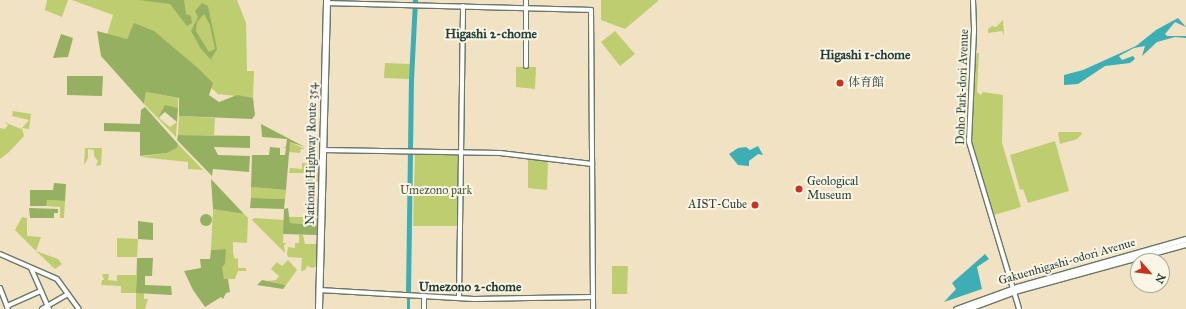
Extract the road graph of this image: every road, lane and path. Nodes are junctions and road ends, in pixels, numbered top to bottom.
1 (526, 0) edge
2 (973, 0) edge
3 (327, 1) edge
4 (463, 6) junction
5 (526, 8) junction
6 (526, 66) dead end
7 (323, 150) junction
8 (461, 152) junction
9 (592, 164) junction
10 (1186, 239) edge
11 (1186, 244) edge
12 (0, 254) edge
13 (31, 267) junction
14 (0, 288) edge
15 (320, 290) junction
16 (1013, 290) junction
17 (41, 291) junction
18 (68, 294) junction
19 (424, 296) junction
20 (593, 297) junction
21 (459, 298) junction
22 (8, 307) edge
23 (48, 308) edge
24 (42, 309) edge
25 (79, 309) edge
26 (319, 309) edge
27 (424, 309) edge
28 (593, 309) edge
29 (956, 309) edge
30 (967, 309) edge
31 (1019, 309) edge

1 - 5 street
2 - 16 street, Doho Park-dori Avenue
3 - 4 street
3 - 7 highway, National Highway Route 354
4 - 5 street
4 - 8 street
5 - 6 street
5 - 9 street
7 - 8 street
7 - 15 highway, National Highway Route 354
8 - 9 street
8 - 21 street
9 - 20 street
10 - 16 main road, Gakuenhigashi-odori Avenue
11 - 16 main road, Gakuenhigashi-odori Avenue
12 - 13 street
13 - 17 street
13 - 18 street
14 - 22 street
15 - 19 street
15 - 26 highway, National Highway Route 354
16 - 29 main road, Gakuenhigashi-odori Avenue
16 - 30 main road, Gakuenhigashi-odori Avenue
16 - 31 street, Doho Park-dori Avenue
17 - 22 street
17 - 23 street
18 - 23 street
18 - 25 street
19 - 21 street
19 - 27 street
20 - 21 street
20 - 28 street
23 - 24 street

